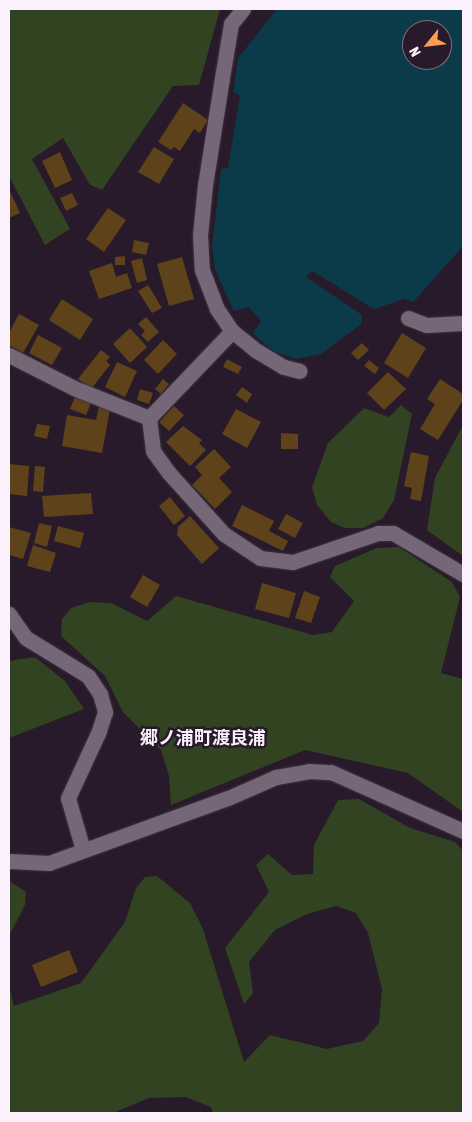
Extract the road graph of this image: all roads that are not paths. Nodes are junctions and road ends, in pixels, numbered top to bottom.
1 (243, 9) edge
2 (408, 318) dead end
3 (463, 323) edge
4 (232, 331) junction
5 (9, 355) edge
6 (300, 371) dead end
7 (149, 418) junction
8 (463, 574) edge
9 (9, 614) edge
10 (463, 830) edge
11 (83, 850) junction
12 (9, 861) edge

1 - 4 street
2 - 3 street
4 - 6 street
4 - 7 street
5 - 7 street
7 - 8 street
9 - 11 street
10 - 11 street
11 - 12 street

